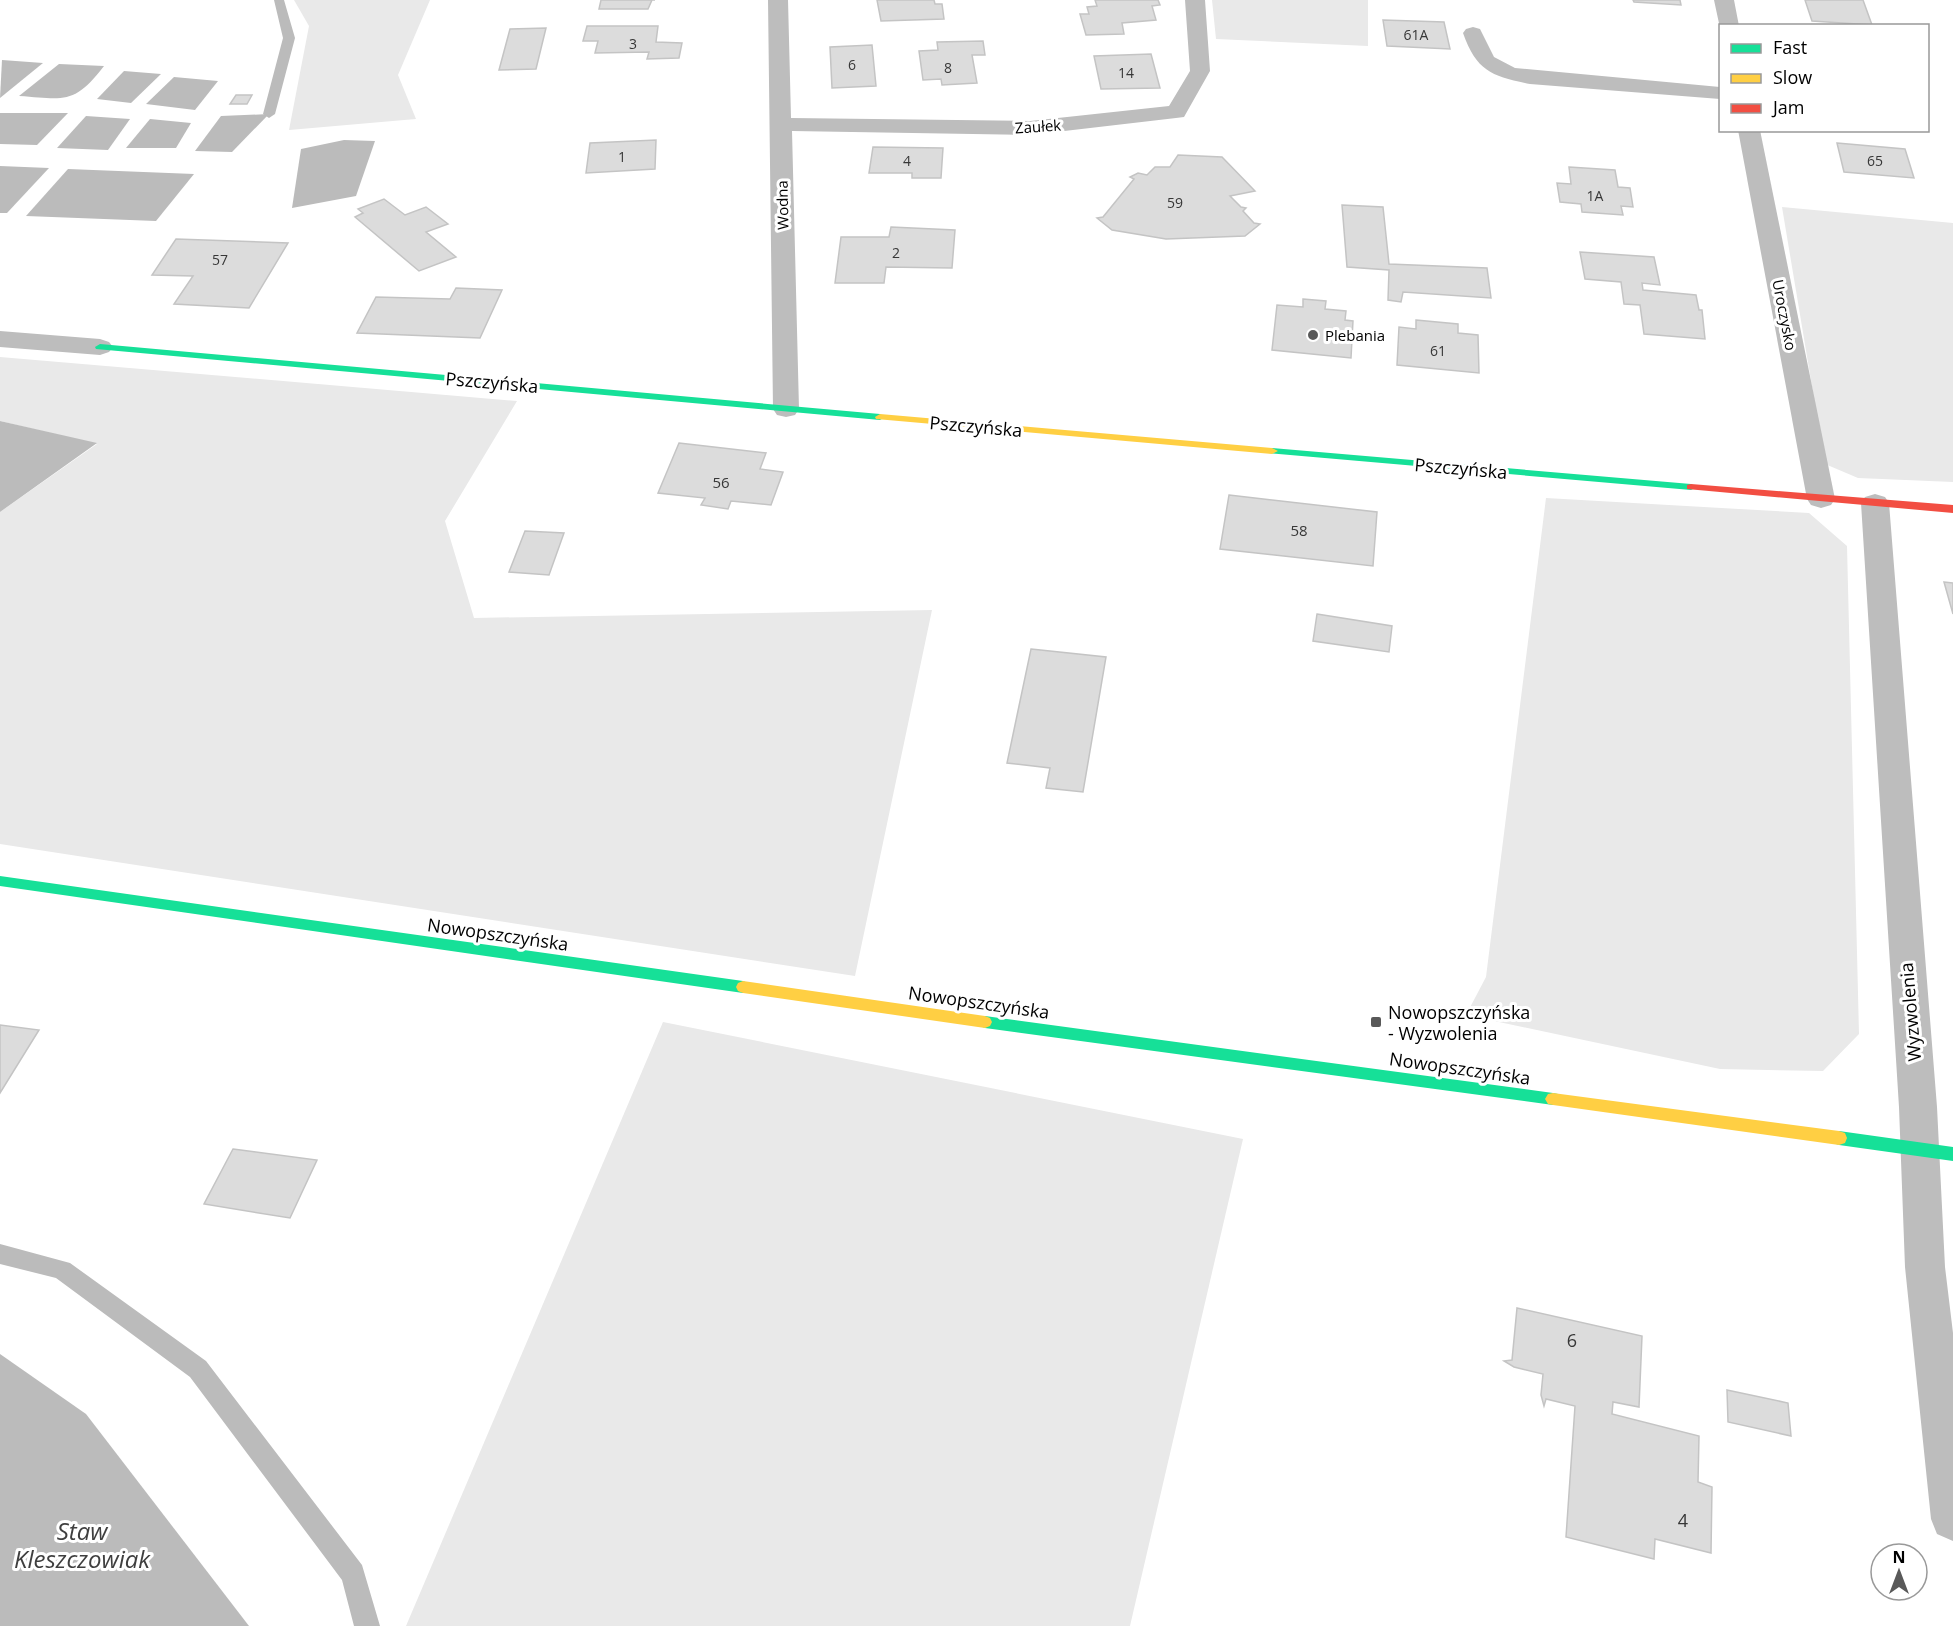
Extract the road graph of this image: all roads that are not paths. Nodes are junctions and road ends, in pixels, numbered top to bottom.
1 (778, 0) edge
2 (1195, 0) edge
3 (1724, 0) edge
4 (1729, 24) edge
5 (1473, 33) dead end
6 (1719, 93) edge
7 (780, 124) junction
8 (1749, 132) edge
9 (0, 339) edge
10 (100, 347) joint
11 (786, 409) junction
12 (1821, 499) junction
13 (1875, 503) junction
14 (1953, 509) edge
15 (0, 881) edge
16 (1918, 1149) junction
17 (1953, 1154) edge
18 (1953, 1519) edge

1 - 7 street, Wodna
2 - 7 street, Zaułek
3 - 4 street
5 - 6 street
7 - 11 street, Wodna
8 - 12 street, Uroczysko
9 - 10 street, Pszczyńska
10 - 11 street, Pszczyńska
11 - 12 street, Pszczyńska
12 - 13 street, Pszczyńska
13 - 14 street, Pszczyńska
13 - 16 street, Wyzwolenia
15 - 16 street, Nowopszczyńska
16 - 17 street, Nowopszczyńska
16 - 18 street, Wyzwolenia

